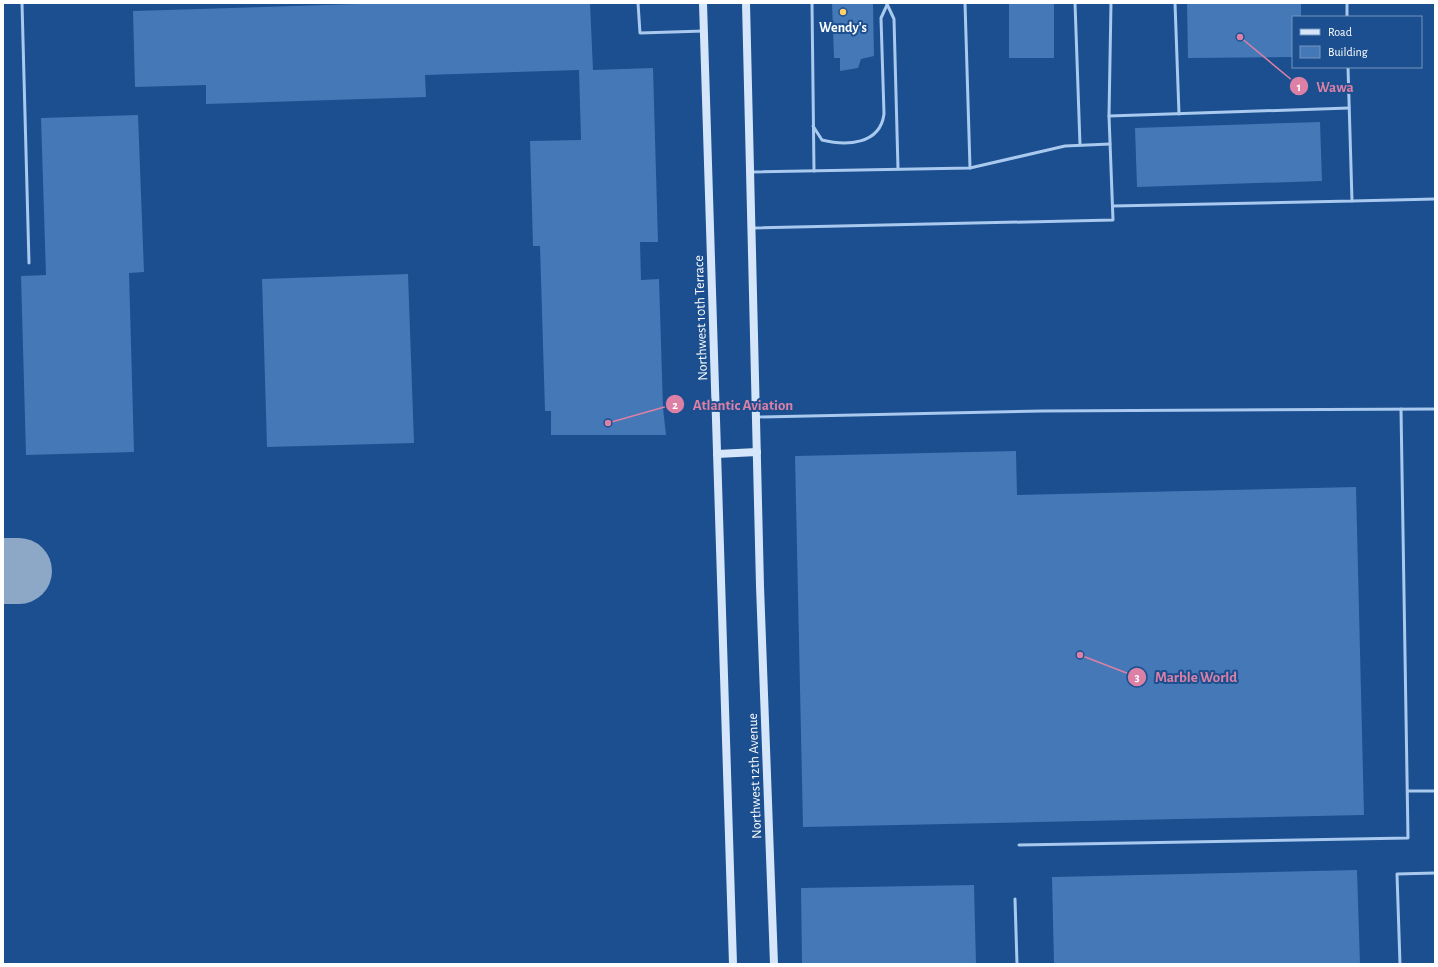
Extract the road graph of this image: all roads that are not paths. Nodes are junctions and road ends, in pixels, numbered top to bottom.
1 (22, 3) edge
2 (638, 3) edge
3 (703, 3) edge
4 (746, 3) edge
5 (812, 3) edge
6 (965, 3) edge
7 (1075, 3) edge
8 (1111, 3) edge
9 (1175, 3) edge
10 (1347, 3) edge
11 (887, 4) edge
12 (1347, 16) edge
13 (704, 31) junction
14 (1348, 68) edge
15 (1349, 108) junction
16 (1178, 114) junction
17 (1109, 116) junction
18 (813, 126) junction
19 (1110, 144) junction
20 (1080, 145) junction
21 (970, 168) junction
22 (898, 169) junction
23 (814, 171) junction
24 (750, 172) junction
25 (1435, 199) edge
26 (1352, 201) junction
27 (1113, 206) junction
28 (752, 228) junction
29 (29, 263) dead end
30 (1401, 409) junction
31 (1435, 409) edge
32 (756, 417) junction
33 (757, 452) junction
34 (717, 454) junction
35 (723, 680) joint
36 (1408, 791) junction
37 (1435, 791) edge
38 (1019, 845) dead end
39 (1435, 873) edge
40 (1015, 899) dead end
41 (733, 964) edge
42 (774, 964) edge
43 (1017, 964) edge
44 (1400, 964) edge

1 - 29 lane
2 - 13 lane
3 - 13 street, Northwest 10th Terrace
4 - 24 street
5 - 18 lane
6 - 21 lane
7 - 20 lane
8 - 17 lane
9 - 16 lane
10 - 12 lane
11 - 18 lane
11 - 22 lane
13 - 34 street, Northwest 10th Terrace
14 - 15 lane
15 - 16 lane
15 - 26 lane
16 - 17 lane
17 - 19 lane
18 - 23 lane
19 - 20 lane
19 - 27 lane
20 - 21 lane
21 - 22 lane
22 - 23 lane
23 - 24 lane
24 - 28 street
25 - 26 lane
26 - 27 lane
27 - 28 lane
28 - 32 street
30 - 31 lane
30 - 32 lane
30 - 36 lane
32 - 33 street
33 - 34 street
33 - 42 street, Northwest 12th Avenue
34 - 35 street, Northwest 10th Terrace
35 - 41 street, Northwest 12th Avenue
36 - 37 lane
36 - 38 lane
39 - 44 lane
40 - 43 lane

